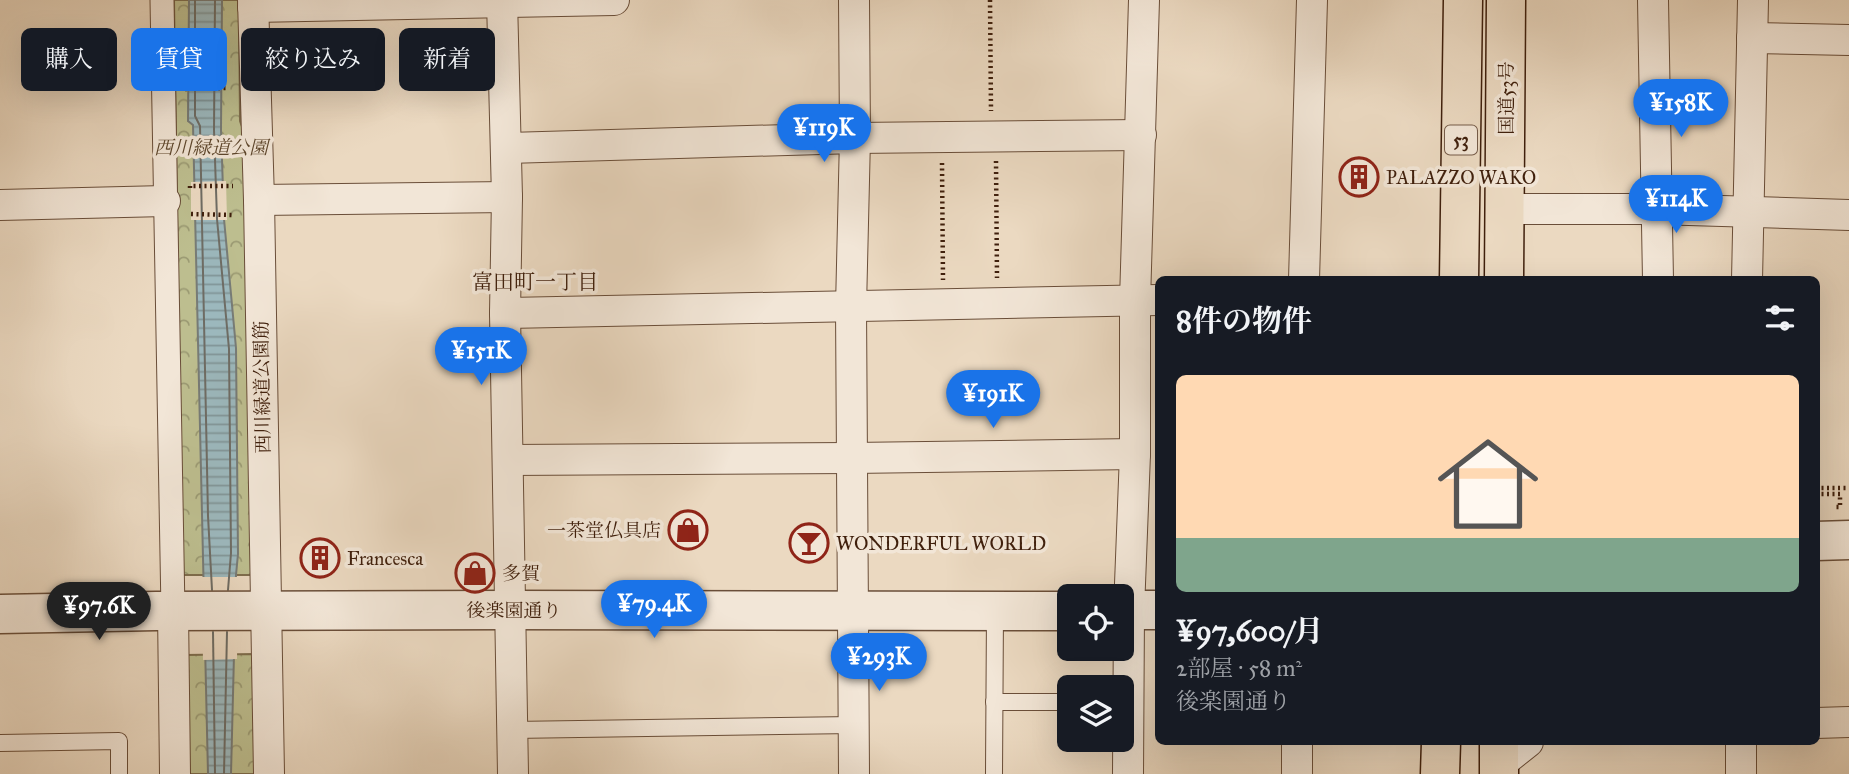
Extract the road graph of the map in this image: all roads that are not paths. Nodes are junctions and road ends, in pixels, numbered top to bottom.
1 (162, 0) edge
2 (614, 0) edge
3 (854, 0) edge
4 (1144, 0) edge
5 (1312, 0) edge
6 (1463, 0) edge
7 (1506, 0) edge
8 (1653, 0) edge
9 (1752, 0) edge
10 (502, 1) edge
11 (253, 3) edge
12 (1752, 38) junction
13 (1849, 40) edge
14 (1140, 135) junction
15 (855, 138) junction
16 (506, 148) junction
17 (507, 197) junction
18 (259, 200) junction
19 (182, 201) junction
20 (0, 205) edge
21 (1505, 209) junction
22 (1656, 209) junction
23 (1749, 212) junction
24 (1849, 215) edge
25 (1304, 276) edge
26 (1460, 276) edge
27 (1504, 276) edge
28 (1658, 276) edge
29 (1747, 276) edge
30 (1147, 300) edge
31 (851, 307) junction
32 (505, 313) junction
33 (1135, 454) junction
34 (852, 458) junction
35 (508, 460) junction
36 (1822, 524) edge
37 (1849, 540) edge
38 (509, 610) junction
39 (1136, 610) edge
40 (185, 611) junction
41 (251, 611) junction
42 (854, 611) junction
43 (995, 611) junction
44 (1057, 611) edge
45 (0, 614) edge
46 (1128, 675) edge
47 (995, 702) junction
48 (1057, 702) edge
49 (1849, 722) edge
50 (1820, 723) edge
51 (854, 725) junction
52 (512, 730) junction
53 (0, 743) edge
54 (1297, 745) edge
55 (1441, 745) edge
56 (1741, 745) edge
57 (1127, 752) edge
58 (119, 774) edge
59 (174, 774) edge
60 (269, 774) edge
61 (513, 774) edge
62 (854, 774) edge
63 (994, 774) edge
64 (1128, 774) edge
65 (1297, 774) edge
66 (1440, 774) edge
67 (1741, 774) edge

1 - 19 street
2 - 10 street
3 - 15 street
4 - 14 street
5 - 25 street
6 - 26 highway, 53
7 - 21 highway, 国道53号 / 53
8 - 22 street
9 - 12 street
10 - 11 street
10 - 16 street
11 - 18 street, 西川緑道公園筋
12 - 13 street
12 - 23 street
14 - 15 street
14 - 30 street
15 - 16 street
15 - 31 street
16 - 17 street
17 - 18 street
17 - 32 street
18 - 41 street, 西川緑道公園筋
19 - 20 street
19 - 40 street
21 - 22 street
21 - 27 highway, 国道53号 / 53
22 - 23 street
22 - 28 street
23 - 24 street
23 - 29 street
30 - 31 street
30 - 33 street
31 - 32 street
31 - 34 street
32 - 35 street
33 - 34 street
33 - 39 street
34 - 35 street
34 - 42 street
35 - 38 street
36 - 37 street
38 - 41 street, 後楽園通り
38 - 42 street, 後楽園通り
38 - 52 street
39 - 46 street
40 - 41 street, 後楽園通り
40 - 45 street, 後楽園通り
40 - 59 street
41 - 60 street, 西川緑道公園筋
42 - 43 street, 後楽園通り
42 - 51 street
43 - 44 street, 後楽園通り
43 - 47 lane
47 - 48 lane
47 - 63 lane
49 - 50 street
51 - 52 lane
51 - 62 street
52 - 61 street
53 - 58 lane
54 - 65 street
55 - 66 highway
56 - 67 street
57 - 64 street

